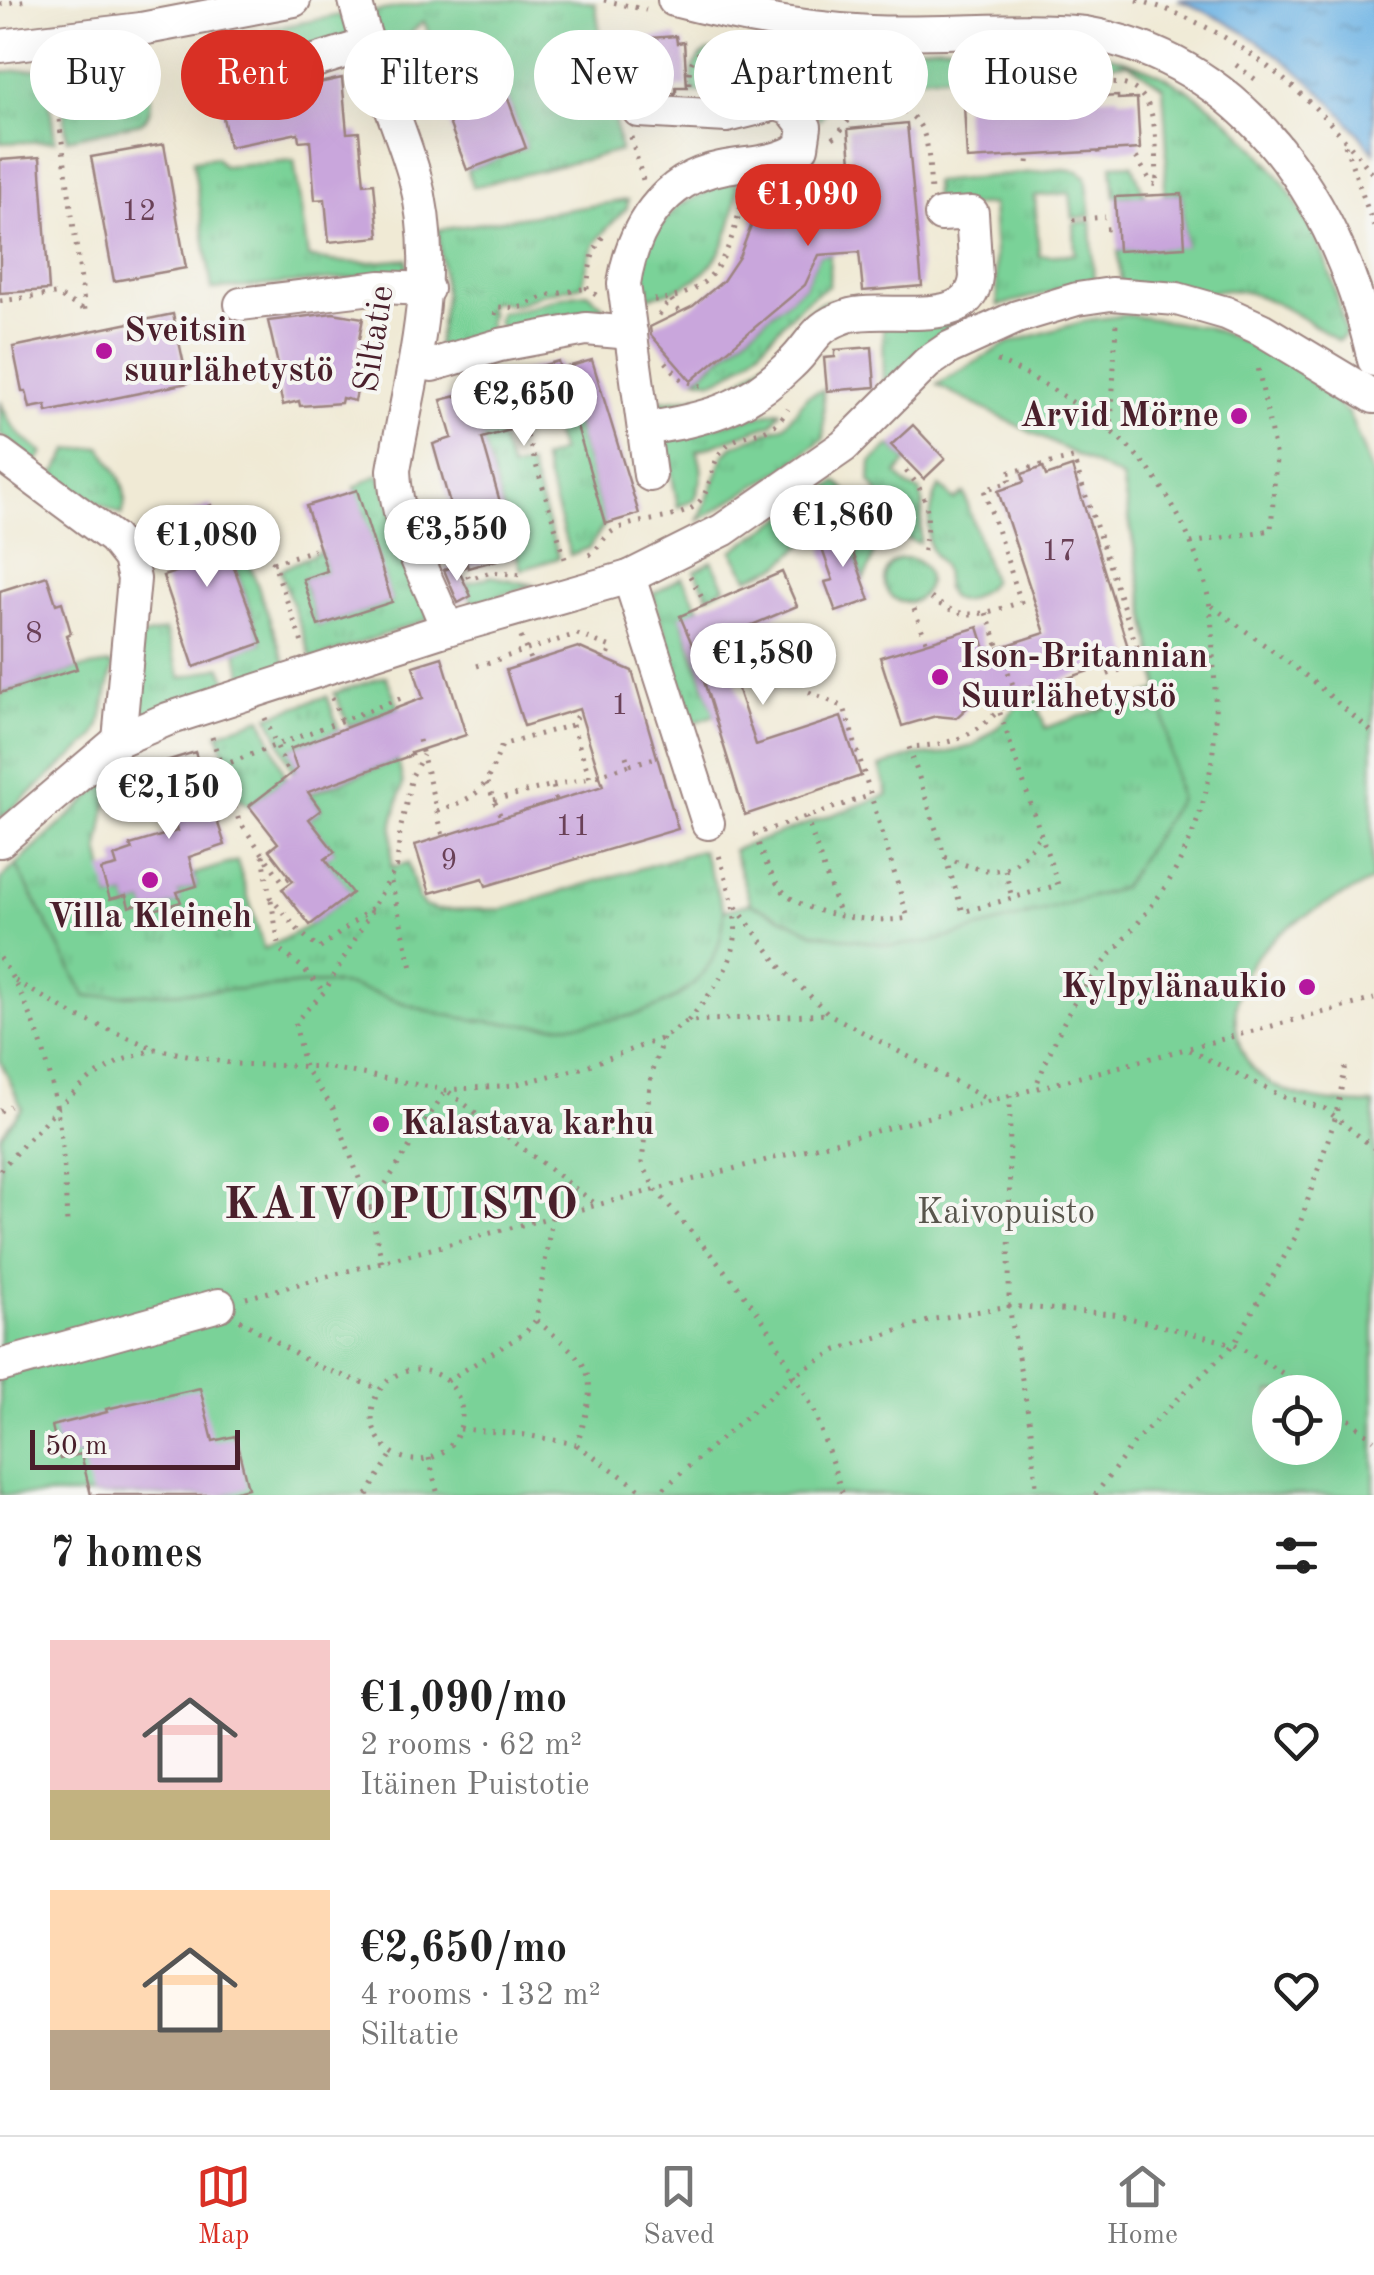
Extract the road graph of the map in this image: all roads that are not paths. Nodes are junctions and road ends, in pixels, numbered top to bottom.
1 (294, 0) edge
2 (355, 0) edge
3 (674, 0) edge
4 (365, 30) edge
5 (0, 46) edge
6 (396, 120) edge
7 (636, 121) road end
8 (941, 215) dead end
9 (427, 290) junction
10 (241, 304) dead end
11 (645, 324) junction
12 (416, 357) junction
13 (1374, 360) edge
14 (1374, 397) edge
15 (644, 429) junction
16 (0, 454) edge
17 (650, 475) dead end
18 (629, 577) junction
19 (447, 629) junction
20 (118, 740) junction
21 (708, 823) road end
22 (0, 841) edge
23 (219, 1305) road end
24 (0, 1366) edge

1 - 5 street
2 - 4 street, Siltatie
3 - 13 street
6 - 9 street, Siltatie
7 - 11 street
8 - 15 street
9 - 10 street
9 - 12 street, Siltatie
11 - 12 street
11 - 15 street
12 - 19 street, Siltatie
14 - 18 street
15 - 17 street
16 - 20 street
18 - 19 street
18 - 21 street
19 - 20 street
20 - 22 street
23 - 24 street

